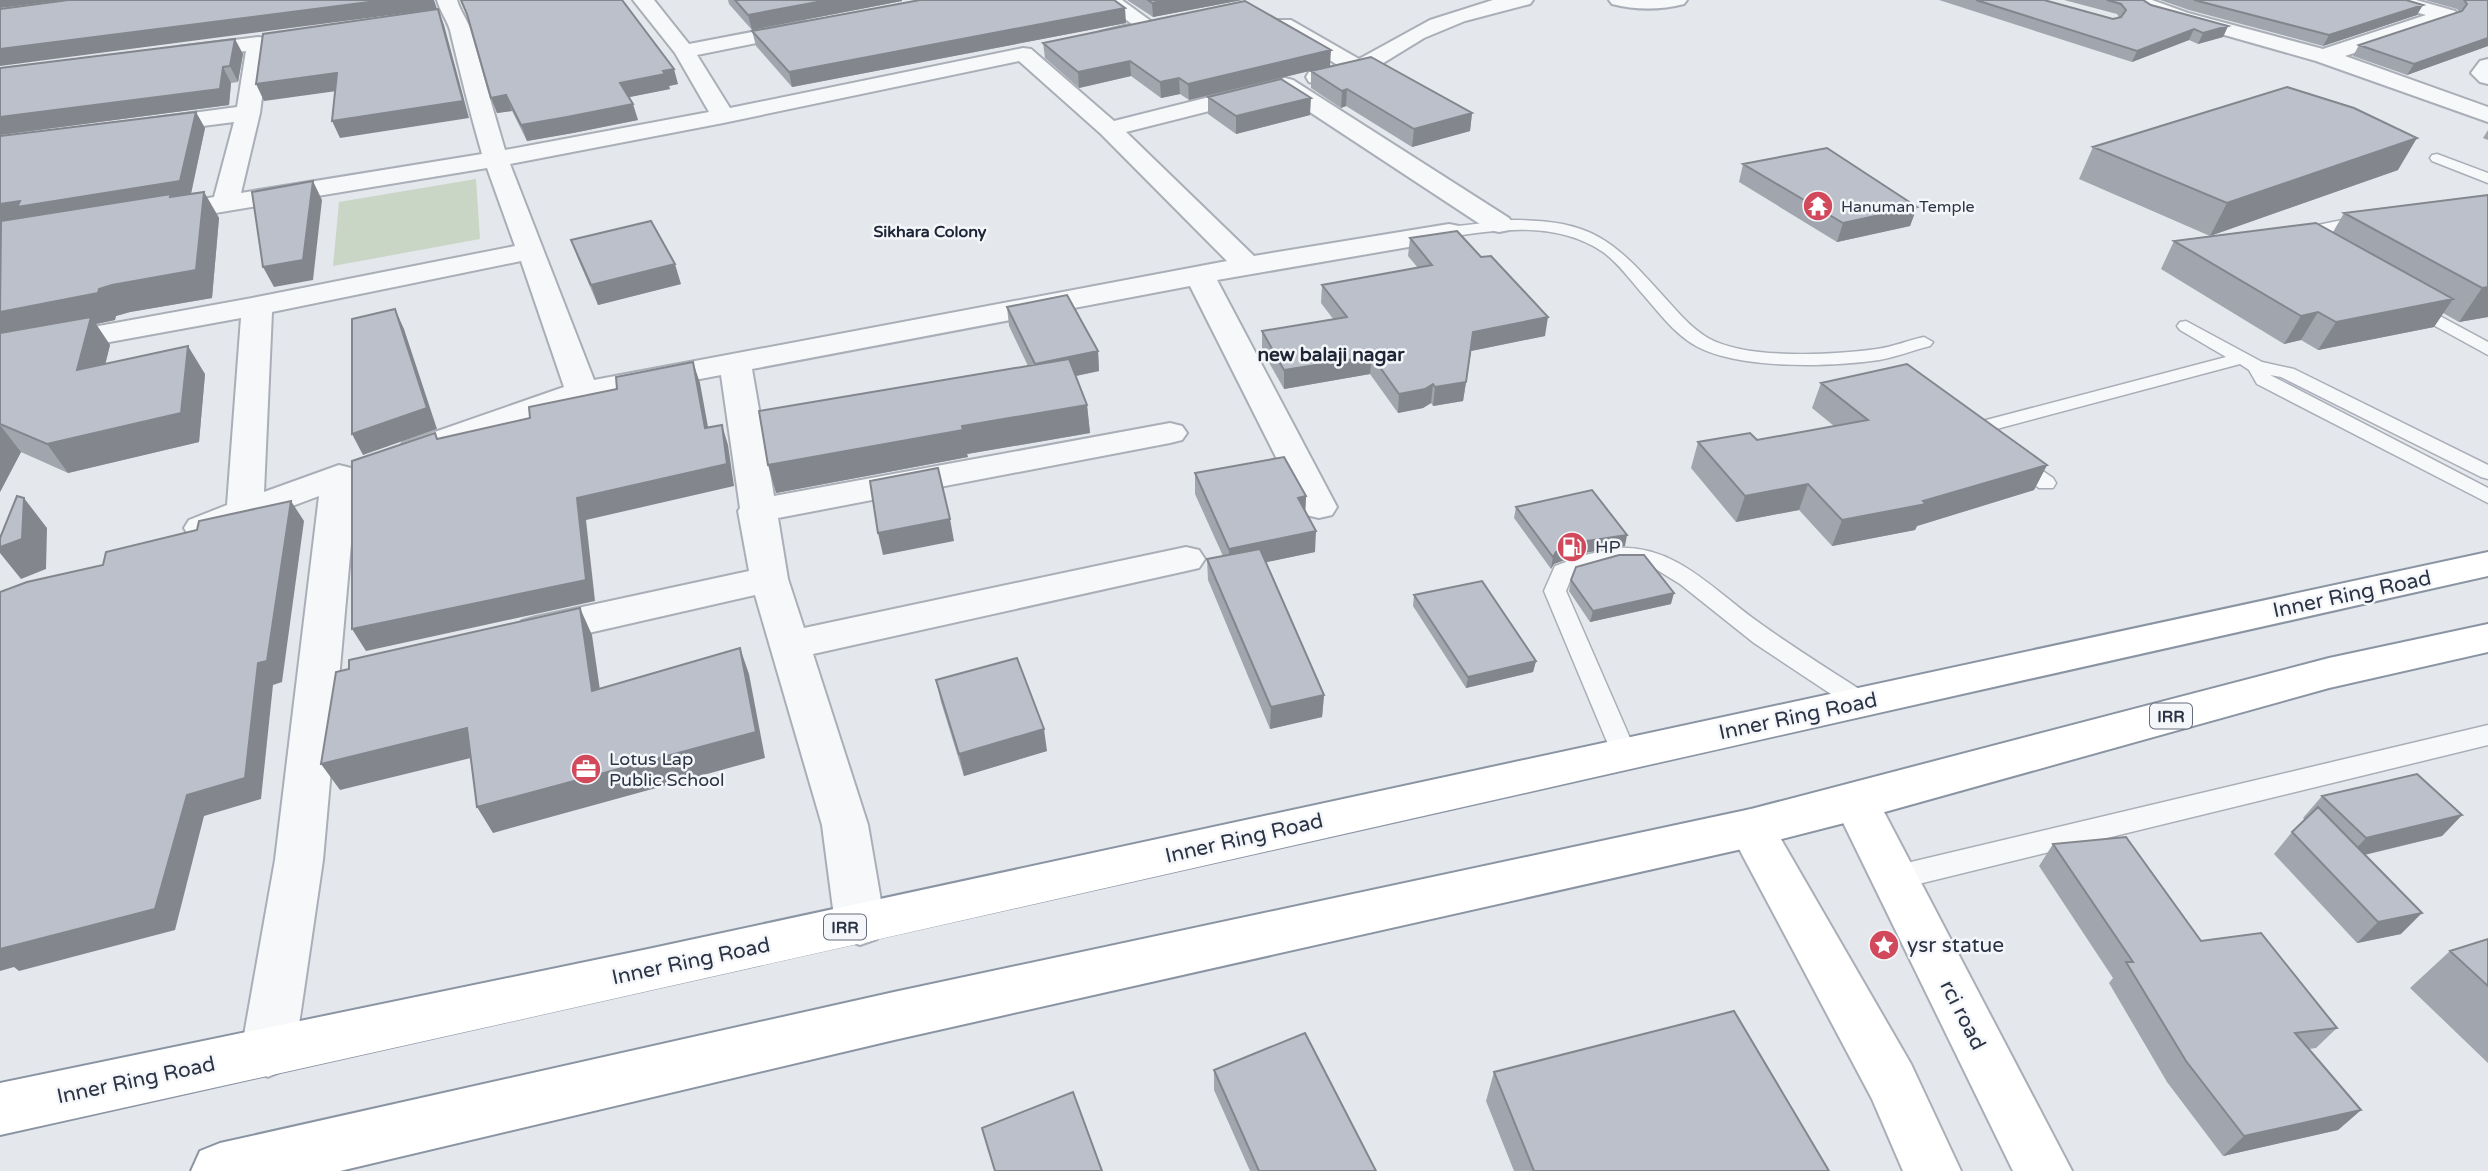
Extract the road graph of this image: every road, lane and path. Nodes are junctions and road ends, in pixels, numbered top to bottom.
1 (643, 0) edge
2 (1109, 0) edge
3 (1523, 0) edge
4 (1619, 0) edge
5 (1677, 0) edge
6 (2136, 0) edge
7 (2393, 0) edge
8 (445, 11) edge
9 (1264, 12) edge
10 (1175, 22) edge
11 (829, 23) edge
12 (1149, 27) junction
13 (1086, 41) edge
14 (684, 51) junction
15 (163, 55) edge
16 (2324, 56) junction
17 (2488, 66) edge
18 (1359, 68) junction
19 (2488, 78) edge
20 (1285, 85) junction
21 (248, 113) junction
22 (723, 116) junction
23 (2488, 116) edge
24 (124, 129) edge
25 (1109, 129) junction
26 (2437, 158) dead end
27 (496, 159) junction
28 (2488, 178) edge
29 (225, 204) junction
30 (2389, 215) edge
31 (133, 219) edge
32 (1499, 224) junction
33 (1449, 232) joint
34 (531, 251) junction
35 (2322, 254) edge
36 (1248, 266) junction
37 (1200, 276) junction
38 (2393, 295) edge
39 (257, 306) junction
40 (2186, 326) dead end
41 (1924, 342) dead end
42 (2488, 350) edge
43 (0, 353) edge
44 (1875, 355) junction
45 (2249, 362) junction
46 (735, 365) junction
47 (1897, 372) edge
48 (582, 393) junction
49 (1170, 433) dead end
50 (365, 467) junction
51 (2488, 473) edge
52 (2046, 483) dead end
53 (2488, 496) edge
54 (1319, 507) dead end
55 (757, 511) junction
56 (245, 512) junction
57 (167, 541) edge
58 (1186, 559) dead end
59 (2488, 564) edge
60 (769, 579) junction
61 (2488, 638) edge
62 (496, 640) edge
63 (789, 645) junction
64 (1861, 702) junction
65 (2488, 735) edge
66 (1625, 754) junction
67 (1856, 803) junction
68 (1751, 828) junction
69 (1894, 878) junction
70 (860, 924) junction
71 (268, 1052) junction
72 (0, 1109) edge
73 (2038, 1161) edge
74 (219, 1171) edge
75 (1932, 1171) edge

1 - 14 street
2 - 12 street
3 - 18 street
4 - 5 street
6 - 16 street
7 - 16 street
8 - 27 street
9 - 18 street
10 - 12 street
11 - 14 street
12 - 13 street
14 - 22 street
15 - 21 street
16 - 23 street
17 - 19 street
18 - 20 street
20 - 25 street
20 - 32 street
21 - 24 street
21 - 29 street
22 - 25 street
22 - 27 street
25 - 36 street
26 - 28 lane
27 - 29 street
27 - 34 street
29 - 31 street
30 - 35 lane
32 - 33 lane
32 - 44 lane
33 - 36 street
34 - 39 street
34 - 48 street
36 - 37 street
37 - 46 street
37 - 54 street
38 - 42 lane
39 - 43 street
39 - 56 street
40 - 45 lane
41 - 44 lane
44 - 47 lane
45 - 51 lane
45 - 52 lane
45 - 53 lane
46 - 48 street
46 - 55 street
48 - 50 street
49 - 55 street
50 - 56 street
50 - 71 street
55 - 60 street
56 - 57 street
58 - 63 street
59 - 64 main road, Inner Ring Road / IRR
60 - 62 street
60 - 63 street
61 - 67 main road, IRR
63 - 70 street
64 - 66 main road, Inner Ring Road / IRR
64 - 66 lane
65 - 69 lane
66 - 70 main road, Inner Ring Road / IRR
67 - 68 main road, IRR
67 - 69 main road, rci road
68 - 74 main road, IRR
68 - 75 main road
69 - 73 main road, rci road
70 - 71 main road, Inner Ring Road / IRR
71 - 72 main road, Inner Ring Road / IRR

